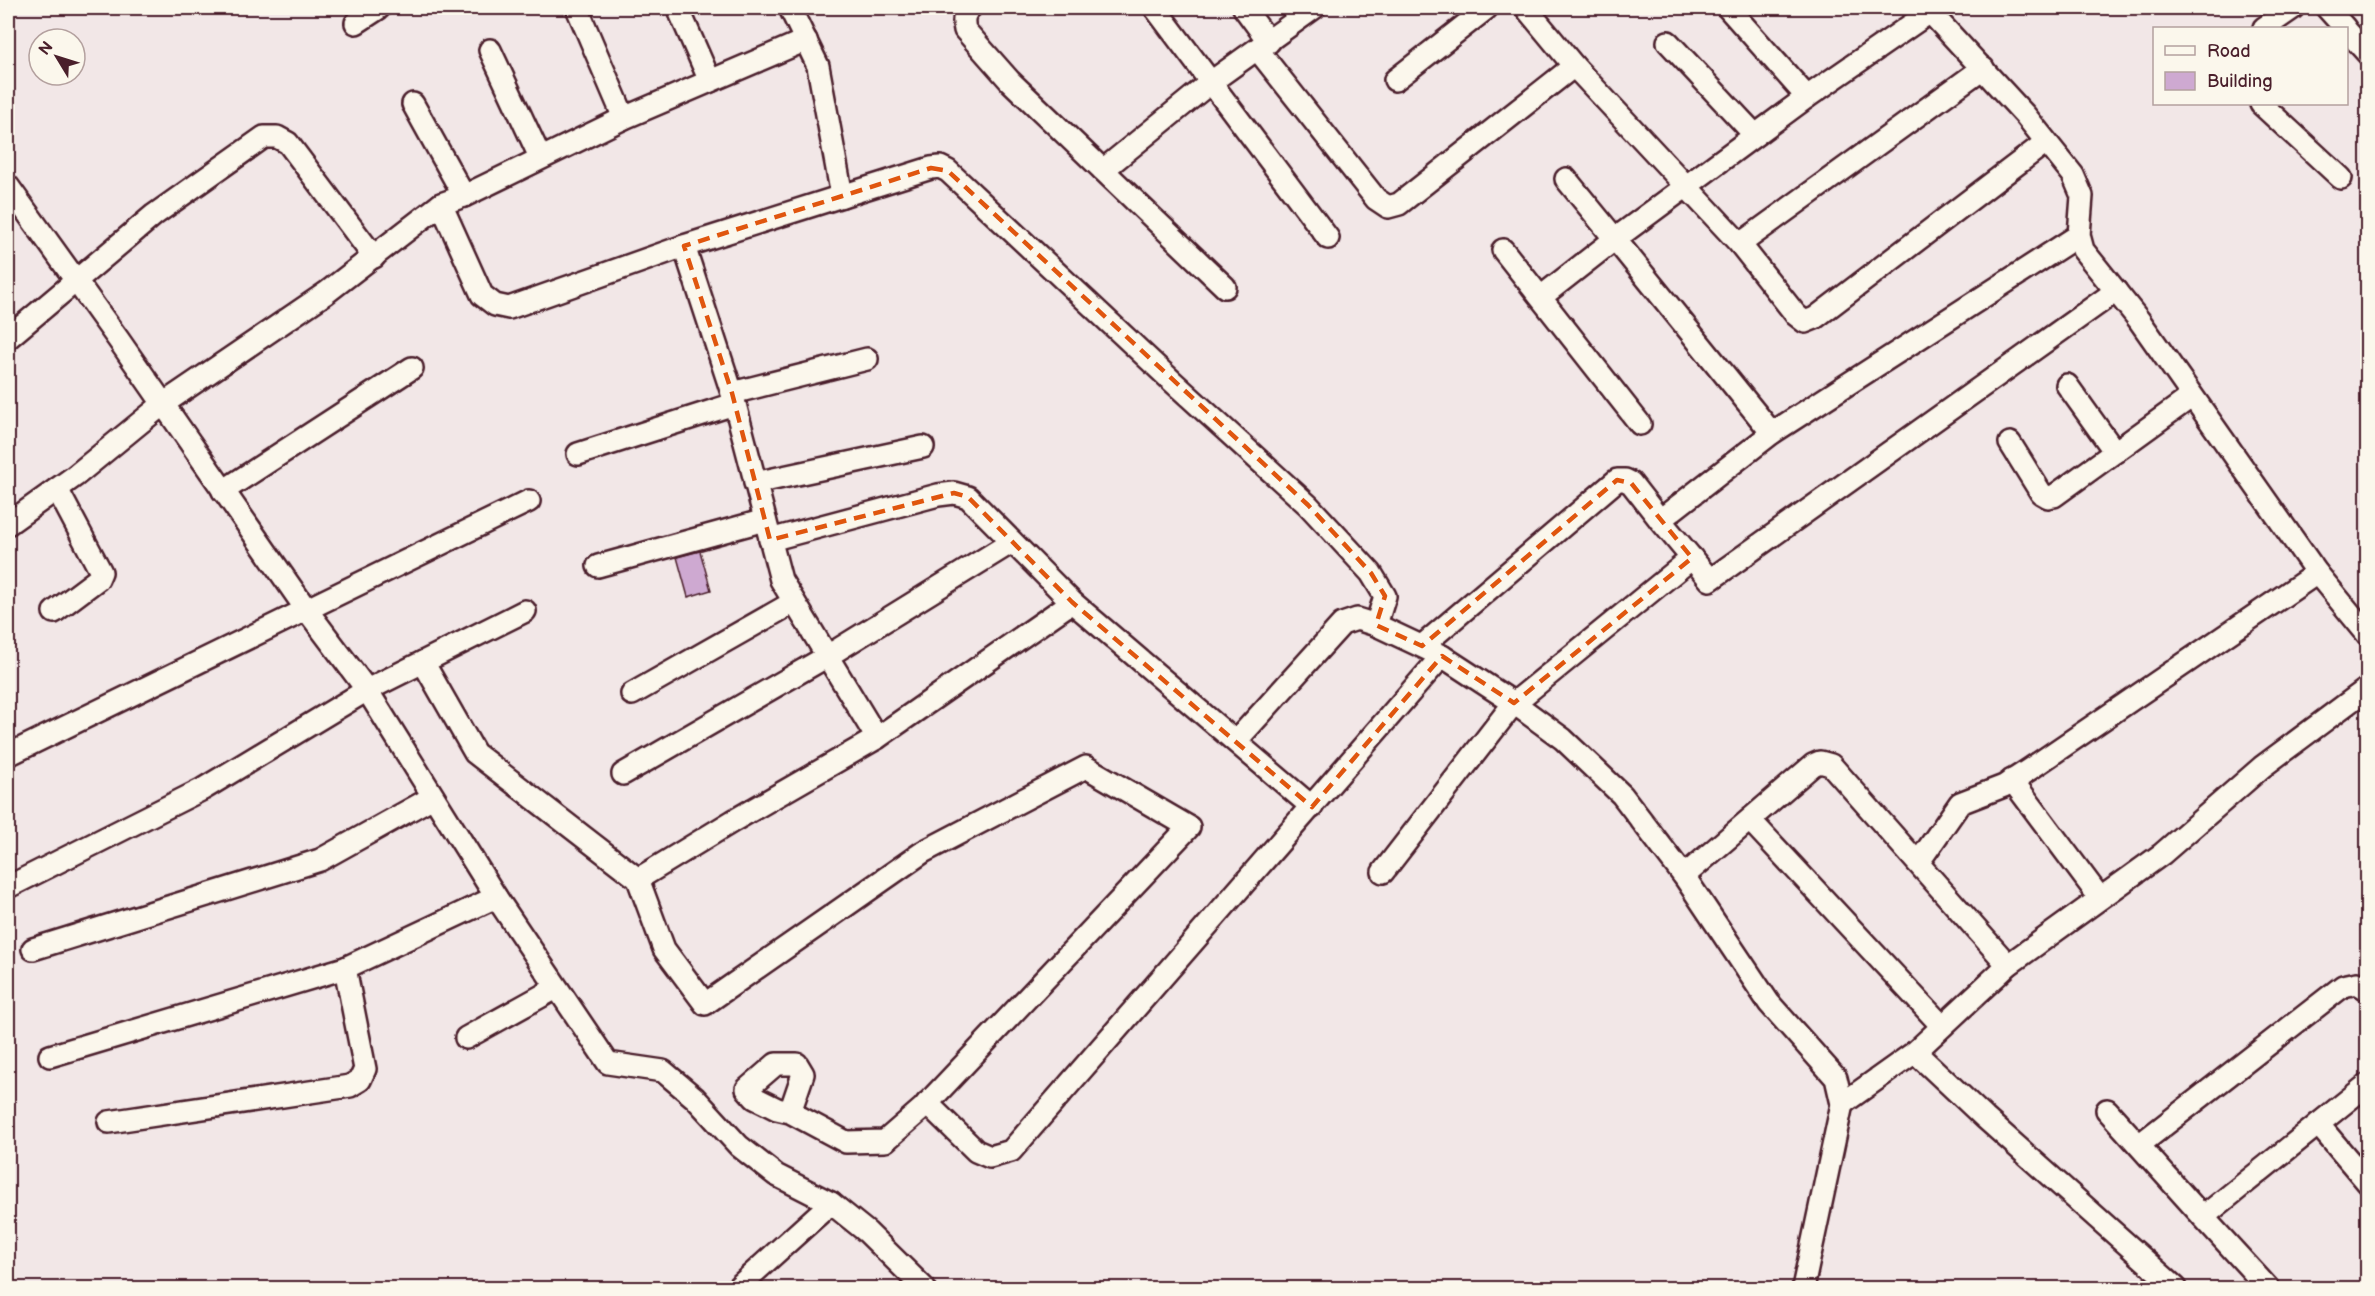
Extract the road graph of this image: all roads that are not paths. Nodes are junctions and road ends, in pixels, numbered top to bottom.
1 (380, 8) edge
2 (577, 8) edge
3 (678, 8) edge
4 (790, 8) edge
5 (970, 8) edge
6 (1155, 8) edge
7 (1244, 8) edge
8 (1314, 8) edge
9 (1487, 8) edge
10 (1526, 8) edge
11 (1728, 8) edge
12 (2293, 8) edge
13 (2327, 8) edge
14 (1931, 9) edge
15 (356, 23) dead end
16 (2265, 27) edge
17 (2344, 27) edge
18 (2348, 31) edge
19 (806, 40) junction
20 (1668, 42) dead end
21 (1263, 46) junction
22 (490, 50) dead end
23 (2367, 54) edge
24 (1574, 66) junction
25 (1983, 68) junction
26 (1395, 80) dead end
27 (710, 81) junction
28 (1211, 82) junction
29 (1807, 97) junction
30 (413, 104) dead end
31 (2262, 105) edge
32 (624, 118) junction
33 (1755, 135) junction
34 (2046, 142) junction
35 (540, 157) junction
36 (1103, 170) junction
37 (2341, 178) dead end
38 (1566, 179) dead end
39 (1686, 185) junction
40 (8, 186) edge
41 (464, 195) junction
42 (843, 196) junction
43 (441, 204) junction
44 (2079, 235) junction
45 (1328, 238) dead end
46 (1615, 239) junction
47 (1740, 244) junction
48 (684, 246) junction
49 (1503, 250) dead end
50 (374, 257) junction
51 (76, 281) junction
52 (1225, 287) dead end
53 (2116, 291) junction
54 (1542, 297) junction
55 (8, 338) edge
56 (867, 359) dead end
57 (412, 368) dead end
58 (2067, 385) dead end
59 (2192, 397) junction
60 (733, 399) junction
61 (163, 404) junction
62 (1640, 424) dead end
63 (1772, 433) junction
64 (2010, 443) dead end
65 (923, 447) dead end
66 (2115, 452) junction
67 (578, 454) dead end
68 (755, 483) junction
69 (57, 489) junction
70 (223, 491) junction
71 (529, 501) dead end
72 (1660, 520) junction
73 (8, 524) edge
74 (767, 530) junction
75 (1012, 542) junction
76 (1692, 558) junction
77 (598, 566) dead end
78 (2317, 573) junction
79 (794, 602) junction
80 (1072, 602) junction
81 (306, 609) junction
82 (525, 611) dead end
83 (54, 612) dead end
84 (1376, 625) junction
85 (2367, 635) edge
86 (1422, 646) junction
87 (1442, 656) junction
88 (826, 657) junction
89 (423, 662) junction
90 (2367, 688) edge
91 (367, 690) junction
92 (633, 694) dead end
93 (1514, 703) junction
94 (877, 738) junction
95 (1236, 741) junction
96 (8, 755) edge
97 (623, 774) dead end
98 (2012, 780) junction
99 (433, 797) junction
100 (1312, 807) junction
101 (1750, 820) junction
102 (1918, 863) junction
103 (1383, 872) dead end
104 (1684, 876) junction
105 (638, 879) junction
106 (8, 887) edge
107 (496, 897) junction
108 (2100, 898) junction
109 (33, 949) dead end
110 (2008, 965) junction
111 (345, 968) junction
112 (556, 988) junction
113 (2367, 990) edge
114 (1942, 1026) junction
115 (466, 1038) dead end
116 (1915, 1052) junction
117 (50, 1056) dead end
118 (2367, 1084) edge
119 (927, 1103) junction
120 (1842, 1104) junction
121 (2108, 1110) dead end
122 (790, 1112) dead end
123 (109, 1122) dead end
124 (2318, 1124) junction
125 (2139, 1145) junction
126 (2367, 1183) edge
127 (831, 1203) junction
128 (2203, 1217) junction
129 (737, 1288) edge
130 (924, 1288) edge
131 (1803, 1288) edge
132 (2176, 1288) edge
133 (2268, 1288) edge

1 - 15 street
2 - 32 street
3 - 27 street
4 - 19 street
5 - 36 street
6 - 28 street
7 - 21 street
8 - 21 street
9 - 26 street
10 - 24 street
11 - 29 street
12 - 16 street
13 - 17 street
14 - 25 street
14 - 29 street
18 - 23 street
19 - 27 street
19 - 42 street
20 - 33 street
21 - 24 street
21 - 28 street
22 - 35 street
24 - 39 street
25 - 34 street
25 - 47 street
27 - 32 street
28 - 36 street
28 - 45 street
29 - 33 street
30 - 41 street
31 - 37 street
32 - 35 street
33 - 39 street
34 - 44 street
34 - 47 street
35 - 41 street
36 - 52 street
38 - 46 street
39 - 46 street
39 - 47 street
40 - 51 street
41 - 43 street
42 - 48 street
42 - 84 street
43 - 48 street
43 - 50 street
44 - 53 street
44 - 63 street
46 - 54 street
46 - 63 street
48 - 60 street
49 - 54 street
50 - 51 street
50 - 61 street
51 - 55 street
51 - 61 street
53 - 59 street
53 - 76 street
54 - 62 street
56 - 60 street
57 - 70 street
58 - 66 street
59 - 66 street
59 - 78 street
60 - 67 street
60 - 68 street
61 - 69 street
61 - 70 street
63 - 72 street
64 - 66 street
65 - 68 street
68 - 74 street
69 - 73 street
69 - 83 street
70 - 81 street
71 - 81 street
72 - 76 street
72 - 86 street
74 - 75 street
74 - 77 street
74 - 79 street
75 - 80 street
75 - 88 street
76 - 93 street
78 - 85 street
78 - 98 street
79 - 88 street
79 - 92 street
80 - 94 street
80 - 95 street
81 - 91 street
81 - 96 street
82 - 89 street
84 - 86 street
84 - 95 street
86 - 87 street
87 - 93 street
87 - 100 street
88 - 94 street
88 - 97 street
89 - 91 street
89 - 105 street
90 - 108 street
91 - 99 street
91 - 106 street
93 - 103 street
93 - 104 street
94 - 105 street
95 - 100 street
98 - 102 street
98 - 108 street
99 - 107 street
99 - 109 street
100 - 119 street
101 - 102 street
101 - 104 street
101 - 114 street
102 - 110 street
104 - 120 street
105 - 119 street
107 - 111 street
107 - 112 street
108 - 110 street
110 - 114 street
111 - 117 street
111 - 123 street
112 - 115 street
112 - 127 street
113 - 125 street
114 - 116 street
116 - 120 street
116 - 132 street
118 - 124 street
119 - 122 street
120 - 131 street
121 - 125 street
124 - 126 street
124 - 128 street
125 - 128 street
127 - 129 street
127 - 130 street
128 - 133 street

